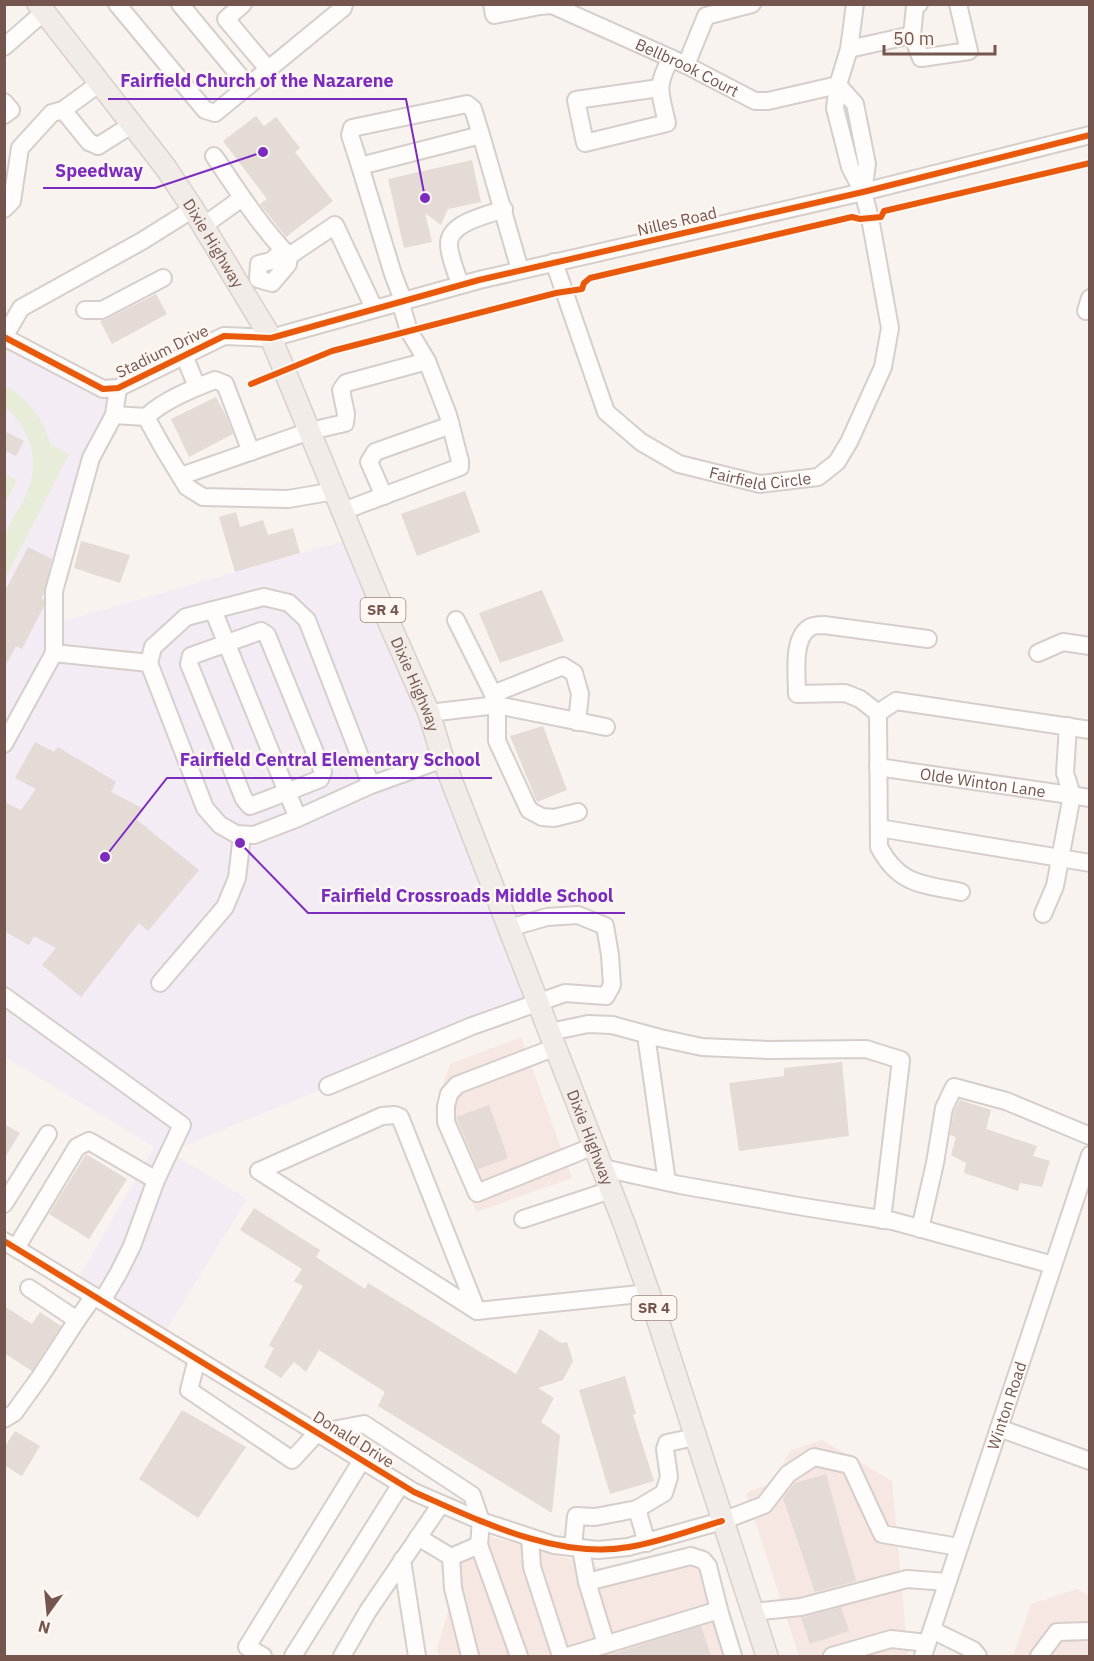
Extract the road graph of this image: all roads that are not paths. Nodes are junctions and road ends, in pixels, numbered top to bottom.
1 (117, 4) edge
2 (180, 4) edge
3 (243, 4) edge
4 (344, 4) edge
5 (492, 4) edge
6 (752, 4) edge
7 (855, 4) edge
8 (919, 4) edge
9 (958, 4) edge
10 (540, 5) edge
11 (41, 8) edge
12 (912, 36) junction
13 (5, 46) edge
14 (849, 50) junction
15 (678, 62) junction
16 (268, 69) junction
17 (100, 83) junction
18 (248, 86) junction
19 (838, 86) junction
20 (659, 88) junction
21 (4, 102) edge
22 (63, 110) junction
23 (4, 115) edge
24 (133, 124) junction
25 (481, 135) junction
26 (1089, 135) edge
27 (214, 156) dead end
28 (360, 166) junction
29 (863, 192) junction
30 (242, 198) junction
31 (4, 208) edge
32 (504, 210) junction
33 (198, 218) junction
34 (290, 256) junction
35 (554, 262) junction
36 (520, 270) junction
37 (163, 278) dead end
38 (249, 284) junction
39 (460, 285) junction
40 (401, 301) junction
41 (374, 308) junction
42 (85, 310) dead end
43 (4, 337) edge
44 (271, 338) junction
45 (184, 355) junction
46 (427, 362) junction
47 (197, 387) junction
48 (118, 388) junction
49 (114, 415) junction
50 (146, 417) junction
51 (450, 425) junction
52 (310, 431) junction
53 (251, 452) junction
54 (181, 476) junction
55 (335, 491) junction
56 (384, 496) junction
57 (343, 511) junction
58 (213, 610) junction
59 (456, 620) dead end
60 (928, 639) dead end
61 (227, 643) junction
62 (1089, 646) edge
63 (54, 653) junction
64 (1038, 653) dead end
65 (149, 663) junction
66 (495, 700) junction
67 (429, 713) junction
68 (878, 713) junction
69 (577, 722) junction
70 (1068, 726) junction
71 (606, 727) dead end
72 (1089, 730) edge
73 (4, 744) edge
74 (443, 759) junction
75 (878, 766) junction
76 (371, 785) junction
77 (287, 792) junction
78 (1072, 795) junction
79 (1089, 798) edge
80 (578, 812) dead end
81 (297, 818) junction
82 (879, 828) junction
83 (242, 835) junction
84 (1061, 858) junction
85 (1089, 862) edge
86 (961, 892) dead end
87 (1044, 914) dead end
88 (509, 928) junction
89 (160, 983) dead end
90 (4, 996) edge
91 (538, 1002) junction
92 (646, 1035) junction
93 (553, 1040) junction
94 (328, 1086) dead end
95 (48, 1134) dead end
96 (1089, 1136) edge
97 (594, 1146) junction
98 (1089, 1155) edge
99 (603, 1168) junction
100 (156, 1180) junction
101 (667, 1182) junction
102 (611, 1190) junction
103 (4, 1204) edge
104 (523, 1219) dead end
105 (882, 1220) junction
106 (920, 1229) junction
107 (10, 1245) edge
108 (1053, 1265) junction
109 (29, 1288) dead end
110 (649, 1293) junction
111 (98, 1298) junction
112 (477, 1311) junction
113 (77, 1320) junction
114 (197, 1359) junction
115 (4, 1419) edge
116 (999, 1428) junction
117 (317, 1432) junction
118 (695, 1437) junction
119 (362, 1460) junction
120 (1089, 1461) edge
121 (401, 1484) junction
122 (441, 1504) junction
123 (637, 1509) junction
124 (481, 1521) junction
125 (722, 1521) junction
126 (418, 1537) junction
127 (530, 1537) junction
128 (646, 1543) junction
129 (479, 1545) junction
130 (959, 1547) junction
131 (577, 1548) junction
132 (451, 1557) junction
133 (402, 1560) junction
134 (587, 1582) junction
135 (947, 1582) junction
136 (718, 1610) junction
137 (752, 1612) junction
138 (1089, 1631) edge
139 (891, 1639) junction
140 (927, 1643) edge
141 (606, 1644) junction
142 (263, 1656) edge
143 (293, 1656) edge
144 (342, 1656) edge
145 (417, 1656) edge
146 (470, 1656) edge
147 (519, 1656) edge
148 (561, 1656) edge
149 (568, 1656) edge
150 (733, 1656) edge
151 (767, 1656) edge
152 (832, 1656) edge
153 (885, 1656) edge
154 (978, 1656) edge
155 (1039, 1656) edge

1 - 18 street
2 - 18 street
3 - 16 street
4 - 16 street
5 - 10 street, Bellbrook Court
6 - 15 street
7 - 14 street
8 - 12 street
9 - 12 street
10 - 15 street, Bellbrook Court
11 - 13 street
11 - 17 main road, Dixie Highway / SR 4
12 - 14 street
14 - 19 street
15 - 19 street, Bellbrook Court
15 - 20 street
16 - 18 street
17 - 22 street
17 - 24 main road, Dixie Highway / SR 4
19 - 29 street
20 - 20 street
21 - 23 street
22 - 24 street
22 - 31 street
24 - 33 main road, Dixie Highway / SR 4
25 - 28 street
25 - 28 street
25 - 32 street
26 - 29 street, Nilles Road
27 - 30 street
28 - 40 street
29 - 35 street, Nilles Road
29 - 35 street, Fairfield Circle
30 - 33 street
30 - 34 street
32 - 36 street
32 - 39 street
33 - 38 main road, Dixie Highway / SR 4
33 - 43 street
34 - 38 street
34 - 41 street
35 - 36 street, Nilles Road
36 - 39 street, Nilles Road
37 - 42 street
38 - 44 main road, Dixie Highway / SR 4
39 - 40 street, Nilles Road
40 - 41 street, Nilles Road
40 - 46 street
41 - 44 street, Nilles Road
43 - 48 street, Stadium Drive
44 - 45 street, Stadium Drive
44 - 52 main road, Dixie Highway / SR 4
45 - 47 street
45 - 48 street, Stadium Drive
46 - 51 street
46 - 52 street
47 - 50 street
47 - 53 street
48 - 49 street
49 - 50 street
49 - 63 street
50 - 54 street
51 - 56 street
51 - 56 street
52 - 53 street
52 - 55 main road, Dixie Highway / SR 4
53 - 54 street
54 - 55 street
55 - 57 main road, Dixie Highway / SR 4
56 - 57 street
57 - 67 main road, Dixie Highway / SR 4
58 - 61 street
58 - 65 street
58 - 76 street
59 - 66 street
60 - 68 street
61 - 77 street
61 - 77 street
61 - 77 street
62 - 64 street
63 - 65 street
63 - 73 street
65 - 83 street
66 - 67 street
66 - 69 street
66 - 69 street
66 - 80 street
67 - 74 main road, Dixie Highway / SR 4
68 - 70 street
68 - 75 street
69 - 71 street
70 - 72 street
70 - 78 street
74 - 76 street
74 - 88 main road, Dixie Highway / SR 4
75 - 78 street, Olde Winton Lane
75 - 82 street
76 - 81 street
77 - 81 street
78 - 79 street, Olde Winton Lane
78 - 84 street
81 - 83 street
82 - 84 street
82 - 86 street
83 - 89 street
84 - 85 street
84 - 87 street
88 - 91 main road, Dixie Highway / SR 4
88 - 91 street
90 - 100 street
91 - 93 main road, Dixie Highway / SR 4
91 - 94 street
92 - 93 street
92 - 101 street
92 - 105 street
93 - 97 main road, Dixie Highway / SR 4
93 - 97 street
95 - 103 street
96 - 106 street
97 - 99 main road, Dixie Highway / SR 4
98 - 108 street, Winton Road
99 - 101 street
99 - 102 main road, Dixie Highway / SR 4
100 - 107 street
100 - 111 street
101 - 105 street
102 - 104 street
102 - 110 main road, Dixie Highway / SR 4
105 - 106 street
106 - 108 street
107 - 111 street, Donald Drive
108 - 116 street, Winton Road
109 - 113 street
110 - 112 street
110 - 118 main road, Dixie Highway / SR 4
111 - 113 street
111 - 114 street, Donald Drive
112 - 112 street
113 - 115 street
114 - 117 street, Donald Drive
114 - 117 street
116 - 120 street
116 - 130 street, Winton Road
117 - 119 street, Donald Drive
117 - 124 street
118 - 123 street
118 - 125 main road, Dixie Highway / SR 4
119 - 121 street, Donald Drive
119 - 142 street
121 - 122 street, Donald Drive
121 - 143 street
122 - 124 street, Donald Drive
122 - 126 street
123 - 128 street
123 - 131 street
124 - 127 street, Donald Drive
124 - 129 street
125 - 128 street, Donald Drive
125 - 130 street, Donald Drive
125 - 137 main road, Dixie Highway / SR 4
126 - 132 street
126 - 133 street
127 - 131 street, Donald Drive
127 - 148 street
128 - 131 street, Donald Drive
129 - 132 street
129 - 147 street
130 - 135 street, Winton Road
131 - 134 street
132 - 146 street
133 - 144 street
133 - 145 street
134 - 136 street
134 - 141 street
135 - 137 street
135 - 140 street, Winton Road
136 - 141 street
136 - 150 street
137 - 151 main road, Dixie Highway / SR 4
138 - 155 street
139 - 140 street
139 - 152 street
139 - 153 street
140 - 154 street
141 - 149 street

